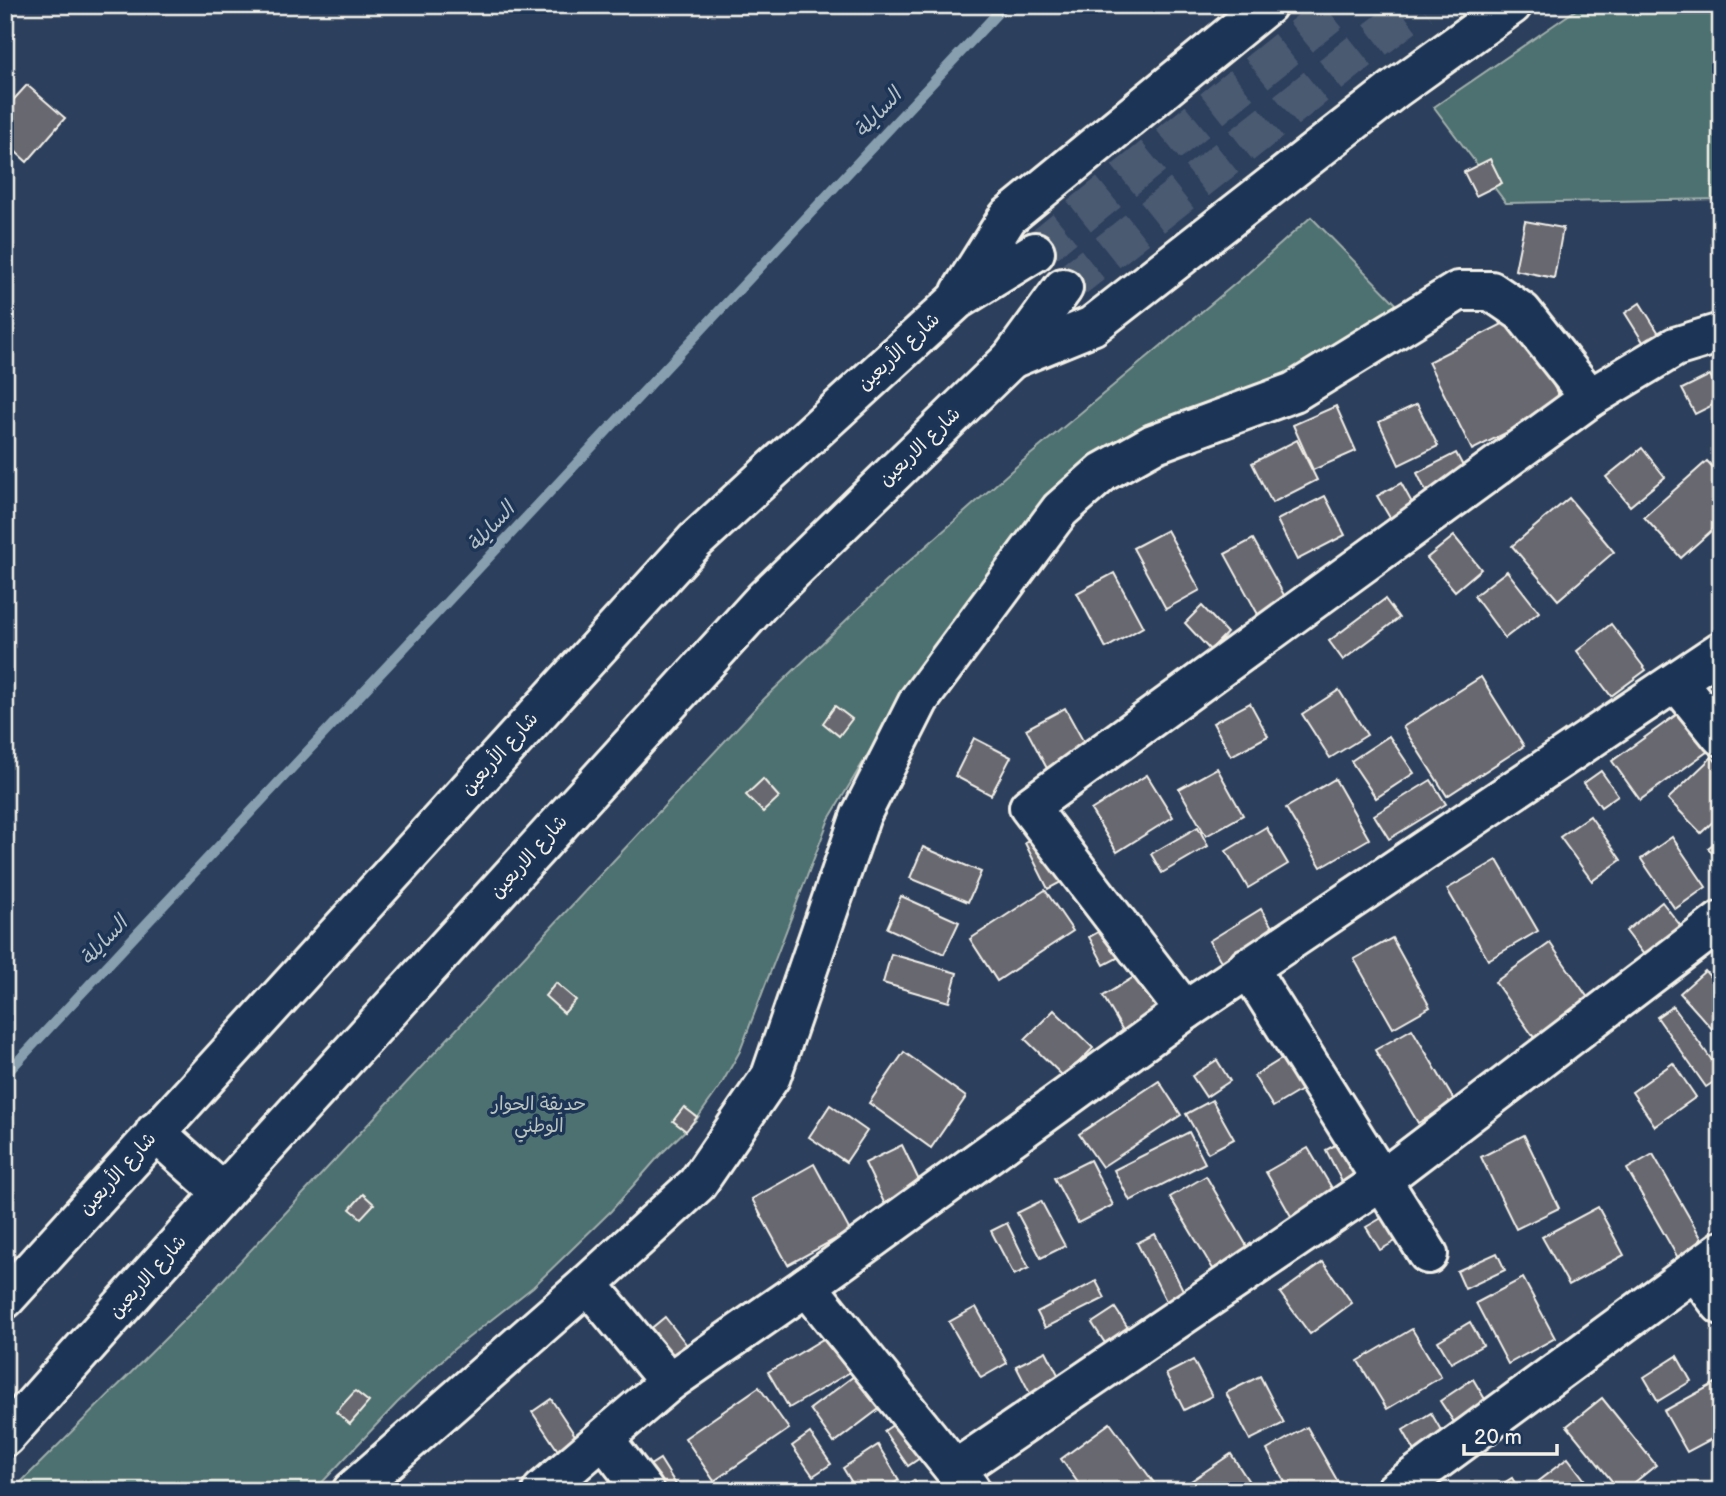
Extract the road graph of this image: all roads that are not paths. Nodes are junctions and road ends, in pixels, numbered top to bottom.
1 (1267, 5) edge
2 (1512, 5) edge
3 (1035, 252) tunnel mouth
4 (1063, 288) tunnel mouth
5 (957, 300) junction
6 (1721, 333) edge
7 (1011, 359) junction
8 (1590, 398) junction
9 (1721, 651) edge
10 (1677, 682) junction
11 (1721, 736) edge
12 (1721, 921) edge
13 (1248, 967) junction
14 (1185, 1011) junction
15 (155, 1132) junction
16 (1383, 1179) junction
17 (223, 1193) junction
18 (1428, 1254) dead end
19 (1708, 1261) edge
20 (589, 1284) junction
21 (807, 1286) junction
22 (5, 1299) edge
23 (1721, 1305) edge
24 (669, 1382) junction
25 (5, 1437) edge
26 (604, 1439) junction
27 (963, 1480) edge
28 (352, 1491) edge
29 (541, 1491) edge
30 (644, 1491) edge
31 (1395, 1491) edge

1 - 5 street
2 - 7 street
3 - 5 street, شارع الأربعين
4 - 7 street, شارع الاربعين
5 - 15 street, شارع الأربعين
6 - 8 street
7 - 17 street, شارع الاربعين
8 - 14 street
8 - 20 street
9 - 10 street
10 - 11 street
10 - 13 street
12 - 16 street
13 - 14 street
13 - 16 street
14 - 21 street
15 - 17 street
15 - 22 street, شارع الأربعين
16 - 18 street
16 - 27 street
17 - 25 street, شارع الاربعين
19 - 23 street
19 - 31 street
20 - 24 street
20 - 28 street
21 - 24 street
21 - 27 street
24 - 26 street
26 - 29 street
26 - 30 street

